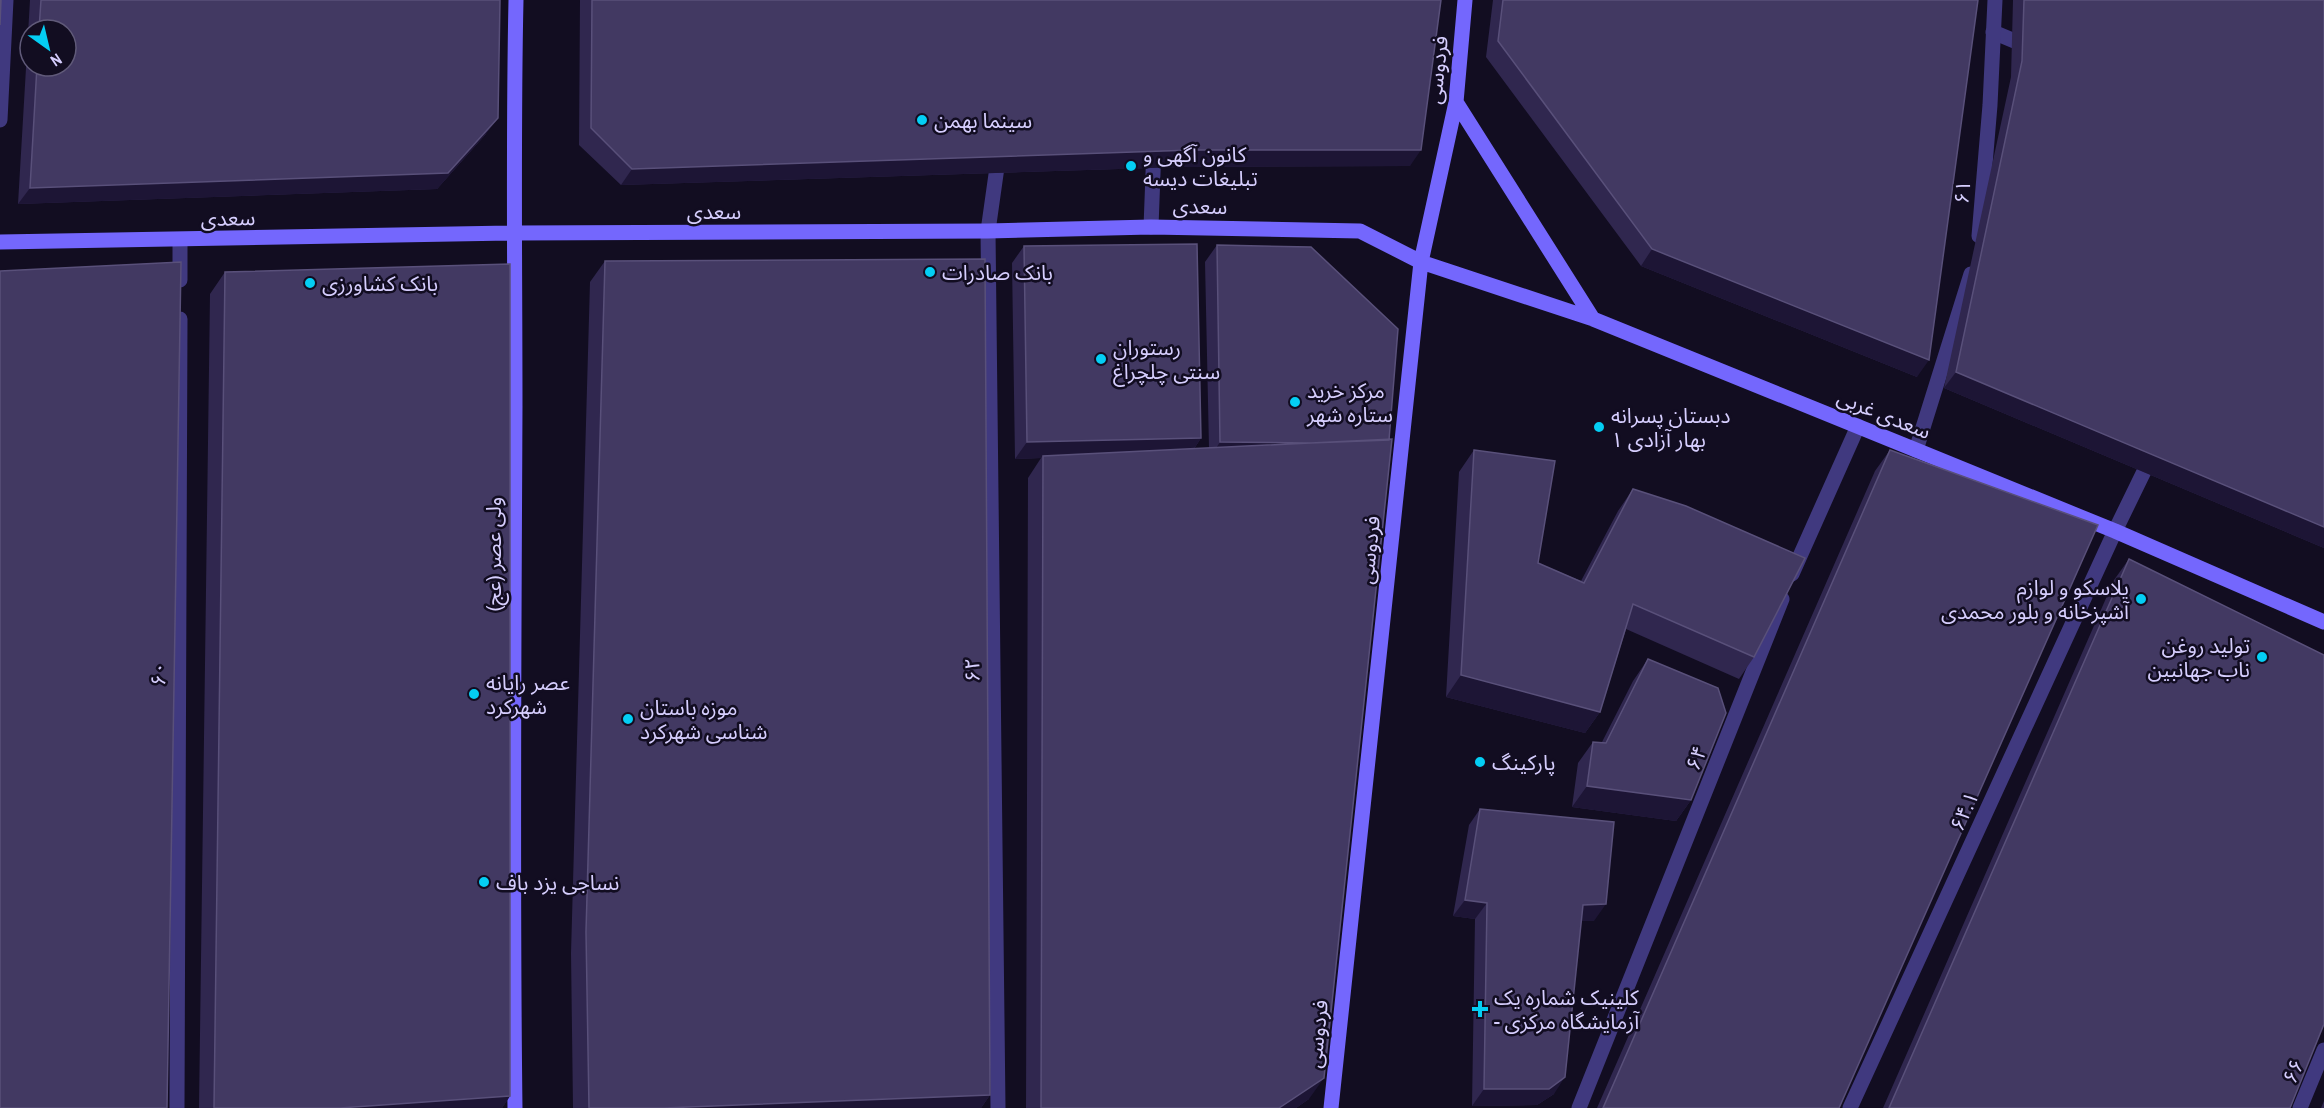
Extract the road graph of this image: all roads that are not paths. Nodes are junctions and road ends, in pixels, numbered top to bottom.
1 (6, 0) edge
2 (516, 0) edge
3 (1465, 0) edge
4 (1995, 0) edge
5 (1994, 32) junction
6 (2046, 54) edge
7 (1456, 102) junction
8 (0, 120) edge
9 (1154, 131) edge
10 (1001, 136) edge
11 (1151, 227) junction
12 (988, 231) junction
13 (516, 233) junction
14 (180, 240) junction
15 (0, 242) edge
16 (1421, 262) junction
17 (1593, 319) junction
18 (1858, 426) junction
19 (2161, 438) edge
20 (1916, 450) junction
21 (2115, 531) junction
22 (2323, 618) edge
23 (2324, 1050) edge
24 (177, 1108) edge
25 (515, 1108) edge
26 (998, 1108) edge
27 (1331, 1108) edge
28 (1579, 1108) edge
29 (1850, 1108) edge
30 (2300, 1108) edge

1 - 8 street
2 - 13 main road, ولی عصر (عج)
3 - 7 main road, فردوسی
4 - 5 street, ۶۱
5 - 6 street
5 - 20 street, ۶۱
7 - 16 main road, فردوسی
7 - 17 main road
9 - 11 street
10 - 12 street, ۶۲
11 - 12 main road, سعدی
11 - 16 main road, سعدی
12 - 13 main road, سعدی
12 - 26 street, ۶۲
13 - 14 main road, سعدی
13 - 25 main road, ولی عصر (عج)
14 - 15 main road, سعدی
14 - 24 street, ۶۰
16 - 17 main road, سعدی غربی
16 - 27 main road, فردوسی
17 - 18 main road, سعدی غربی
18 - 20 main road, سعدی غربی
18 - 28 street, ۶۴
19 - 21 street, ۶۴.۱
20 - 21 main road, سعدی غربی
21 - 22 main road, سعدی غربی
21 - 29 street, ۶۴.۱
23 - 30 street, ۶۶

